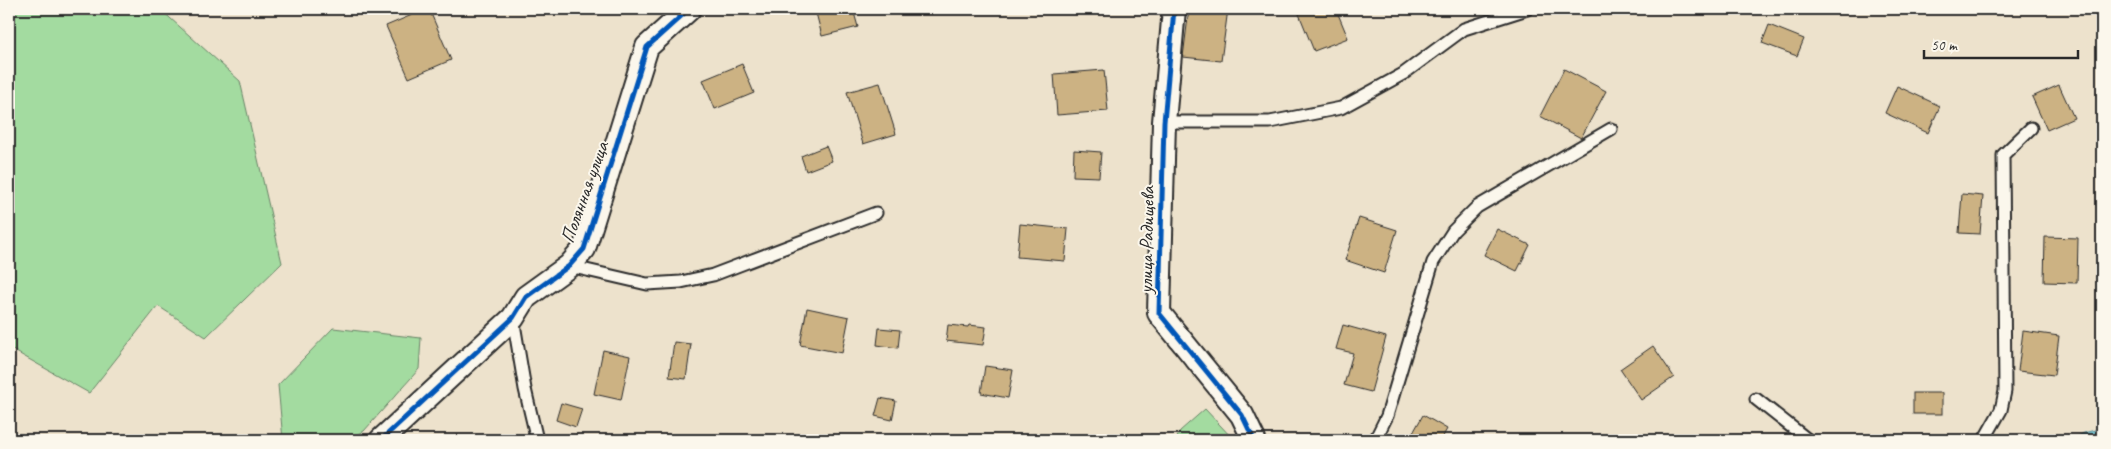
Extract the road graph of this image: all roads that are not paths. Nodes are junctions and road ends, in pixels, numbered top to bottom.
1 (689, 9) edge
2 (1174, 9) edge
3 (1527, 9) edge
4 (1164, 122) junction
5 (2031, 128) dead end
6 (1611, 129) dead end
7 (876, 213) dead end
8 (569, 266) junction
9 (513, 318) junction
10 (1756, 399) dead end
11 (381, 440) edge
12 (537, 440) edge
13 (1254, 440) edge
14 (1375, 440) edge
15 (1808, 440) edge
16 (1984, 440) edge

1 - 8 street, Полянная улица
2 - 4 street, улица Радищева
3 - 4 lane
4 - 13 street, улица Радищева
5 - 16 lane
6 - 14 lane
7 - 8 lane
8 - 9 street, Полянная улица
9 - 11 street, Полянная улица
9 - 12 lane
10 - 15 lane

